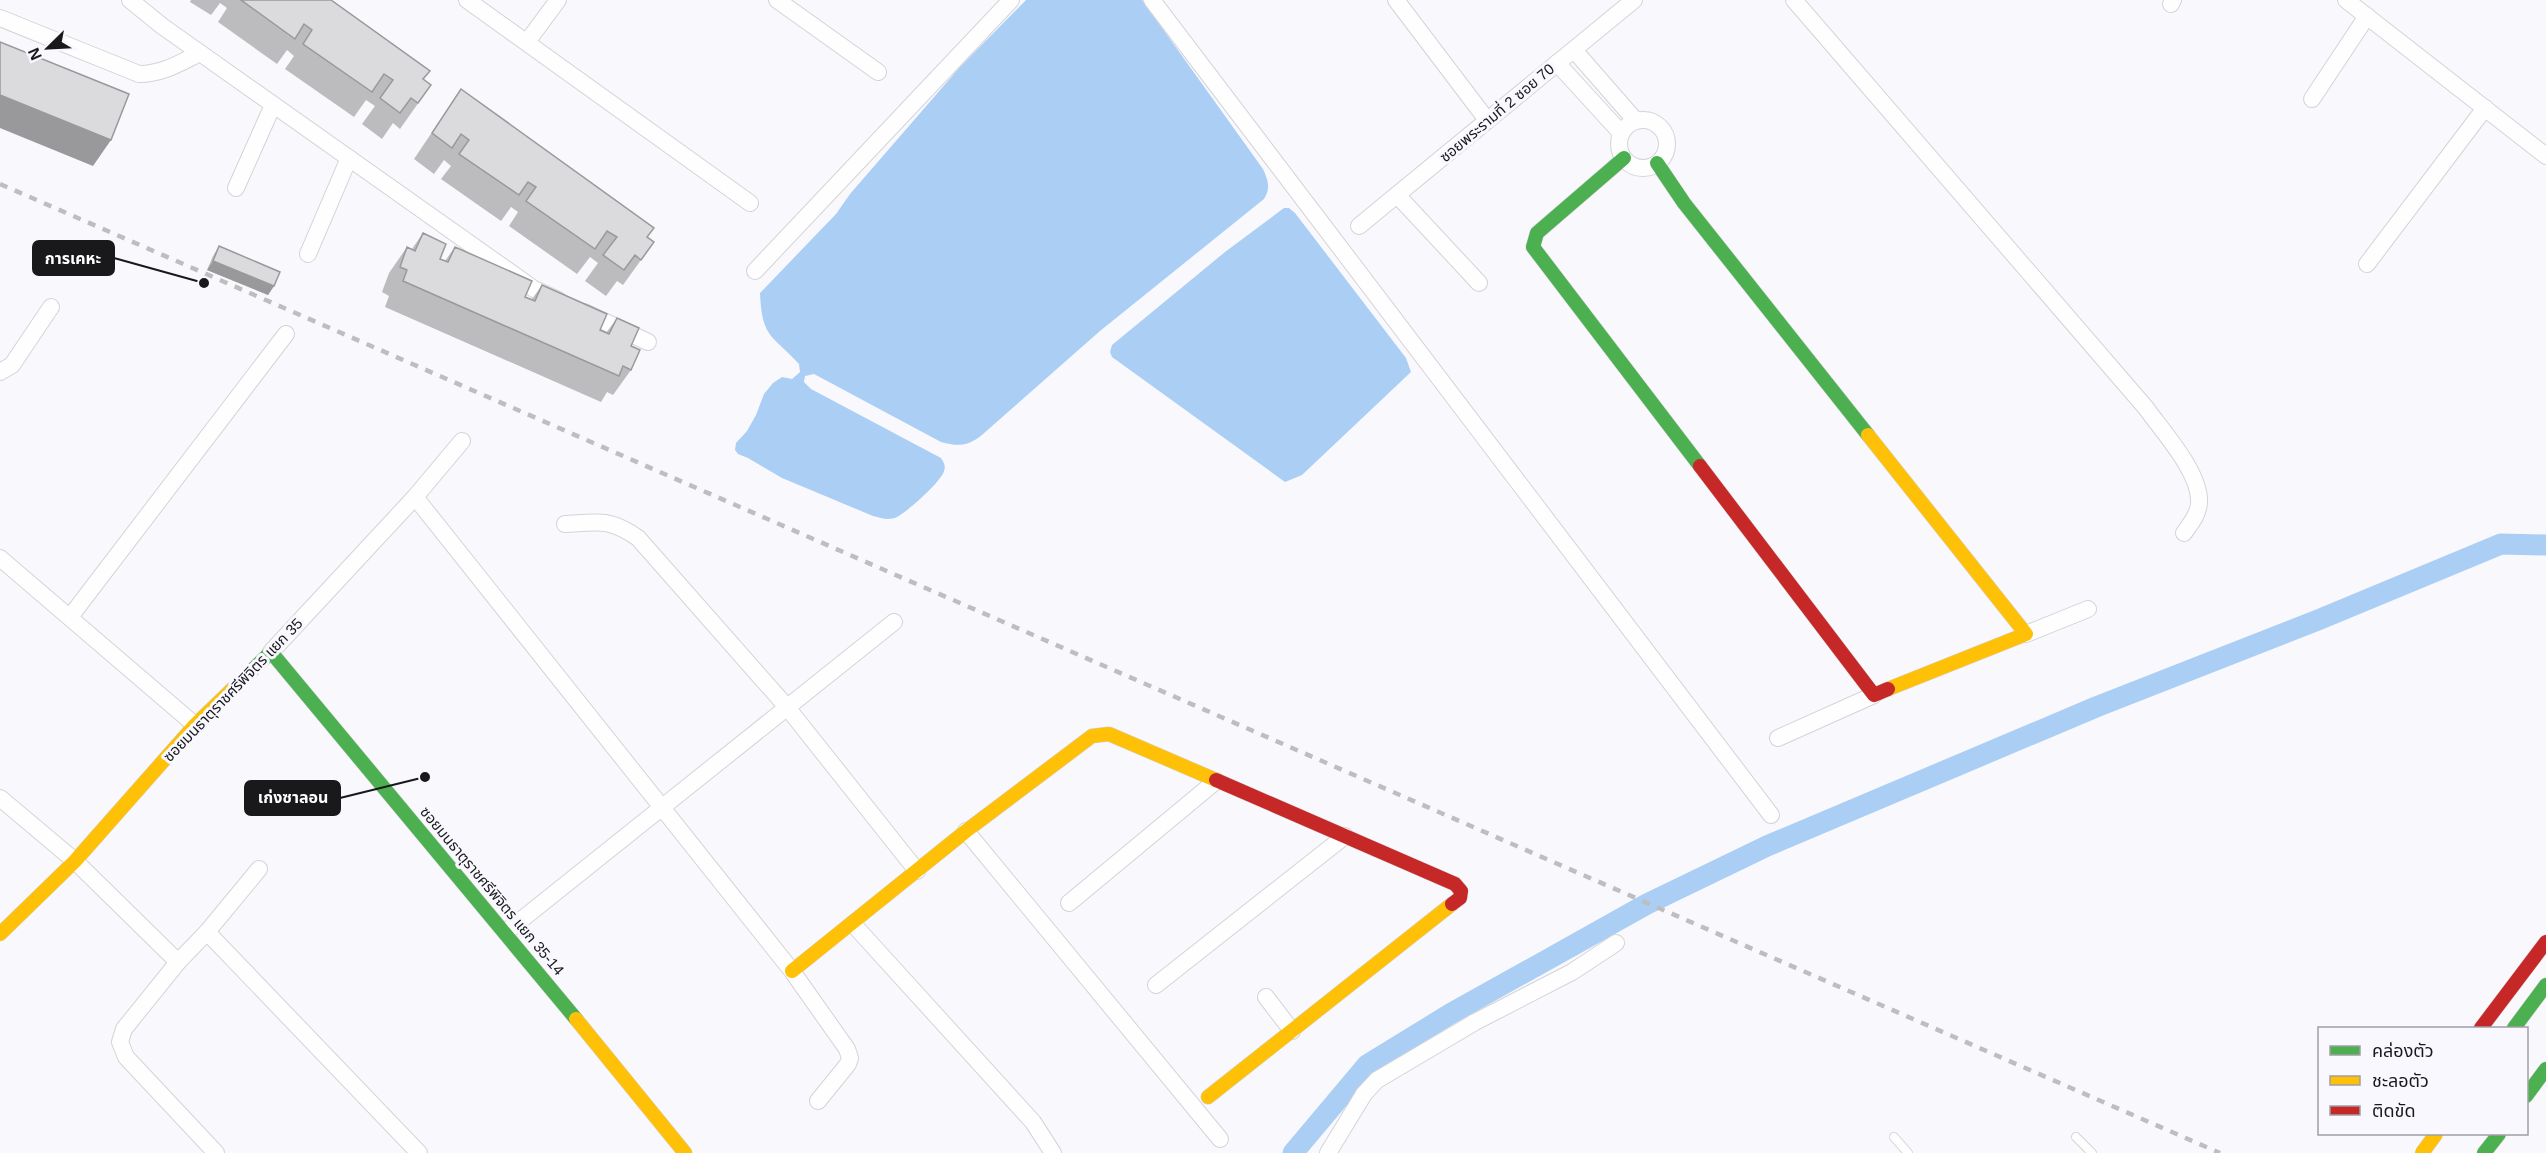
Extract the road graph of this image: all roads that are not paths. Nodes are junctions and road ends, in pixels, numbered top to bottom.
1 (130, 0) edge
2 (467, 0) edge
3 (558, 0) edge
4 (777, 0) edge
5 (1011, 0) edge
6 (1152, 0) edge
7 (1396, 0) edge
8 (1634, 0) edge
9 (1794, 0) edge
10 (2346, 0) edge
11 (2367, 16) junction
12 (0, 18) edge
13 (527, 42) junction
14 (1574, 50) junction
15 (200, 53) junction
16 (1557, 63) junction
17 (878, 72) dead end
18 (2312, 99) dead end
19 (273, 105) junction
20 (2485, 108) junction
21 (1487, 120) junction
22 (1636, 121) junction
23 (1621, 133) junction
24 (2546, 156) edge
25 (349, 158) junction
26 (1624, 158) junction
27 (1657, 163) junction
28 (236, 188) dead end
29 (1398, 196) junction
30 (750, 203) dead end
31 (1359, 226) dead end
32 (308, 254) dead end
33 (2367, 264) dead end
34 (754, 272) dead end
35 (1479, 283) dead end
36 (51, 307) dead end
37 (286, 334) dead end
38 (648, 342) dead end
39 (0, 372) edge
40 (462, 441) dead end
41 (414, 497) junction
42 (566, 524) dead end
43 (2184, 532) dead end
44 (0, 558) edge
45 (2088, 609) dead end
46 (70, 617) junction
47 (894, 622) dead end
48 (2026, 634) junction
49 (271, 652) junction
50 (1874, 695) junction
51 (786, 706) junction
52 (195, 725) junction
53 (1778, 738) dead end
54 (1216, 781) junction
55 (0, 798) edge
56 (662, 806) junction
57 (1771, 815) dead end
58 (966, 831) junction
59 (1345, 836) junction
60 (75, 861) junction
61 (259, 868) dead end
62 (916, 871) junction
63 (1069, 903) dead end
64 (853, 924) junction
65 (207, 932) junction
66 (506, 932) junction
67 (0, 934) edge
68 (2546, 942) edge
69 (1616, 943) dead end
70 (177, 962) junction
71 (792, 971) junction
72 (1156, 985) dead end
73 (2546, 985) edge
74 (1266, 997) dead end
75 (2482, 1027) edge
76 (2515, 1027) edge
77 (1292, 1031) junction
78 (2546, 1069) edge
79 (2528, 1093) edge
80 (1208, 1097) dead end
81 (818, 1101) dead end
82 (2422, 1135) edge
83 (2435, 1135) edge
84 (2498, 1135) edge
85 (1893, 1137) dead end
86 (2076, 1137) dead end
87 (1220, 1139) dead end
88 (216, 1153) edge
89 (419, 1153) edge
90 (685, 1153) edge
91 (1053, 1153) edge
92 (1328, 1153) edge
93 (1908, 1153) edge
94 (2092, 1153) edge
95 (2422, 1153) edge
96 (2428, 1153) edge
97 (2484, 1153) edge

1 - 15 street
2 - 13 street
3 - 13 street
4 - 17 street
5 - 34 street
6 - 57 street
7 - 21 street
8 - 14 street, ซอยพระรามที่ 2 ซอย 70
9 - 43 street
10 - 11 street
11 - 18 street
11 - 20 street
12 - 15 street
13 - 30 street
14 - 16 street, ซอยพระรามที่ 2 ซอย 70
14 - 22 street
15 - 19 street
16 - 21 street, ซอยพระรามที่ 2 ซอย 70
16 - 23 street
19 - 25 street
19 - 28 street
20 - 24 street
20 - 33 street
21 - 29 street, ซอยพระรามที่ 2 ซอย 70
22 - 23 street
22 - 27 street
23 - 26 street
25 - 32 street
25 - 38 street
26 - 27 street
26 - 50 main road
27 - 48 main road
29 - 31 street, ซอยพระรามที่ 2 ซอย 70
29 - 35 street
36 - 39 street
37 - 46 street
40 - 41 street, ซอยมนธาตุราชศรีพิจิตร แยก 35
41 - 49 street, ซอยมนธาตุราชศรีพิจิตร แยก 35
41 - 56 street
42 - 51 street
44 - 46 street
45 - 48 street
46 - 52 street
47 - 51 street
48 - 50 main road
49 - 52 main road, ซอยมนธาตุราชศรีพิจิตร แยก 35
49 - 66 main road, ซอยมนธาตุราชศรีพิจิตร แยก 35-14
50 - 53 street
51 - 56 street
51 - 62 street
52 - 60 main road, ซอยมนธาตุราชศรีพิจิตร แยก 35
54 - 58 main road
54 - 59 main road
54 - 63 street
55 - 60 street
56 - 66 street
56 - 71 street
58 - 62 main road
58 - 87 street
59 - 72 street
59 - 77 main road
60 - 67 main road, ซอยมนธาตุราชศรีพิจิตร แยก 35
60 - 70 street
61 - 65 street
62 - 64 main road
64 - 71 main road
64 - 91 street
65 - 70 street
65 - 89 street
66 - 90 main road, ซอยมนธาตุราชศรีพิจิตร แยก 35-14
68 - 75 main road
69 - 92 street
70 - 88 street
71 - 81 street
73 - 76 main road
74 - 77 street
77 - 80 main road
78 - 79 main road
82 - 96 main road
83 - 95 main road, bridge
84 - 97 main road
85 - 93 lane
86 - 94 lane

